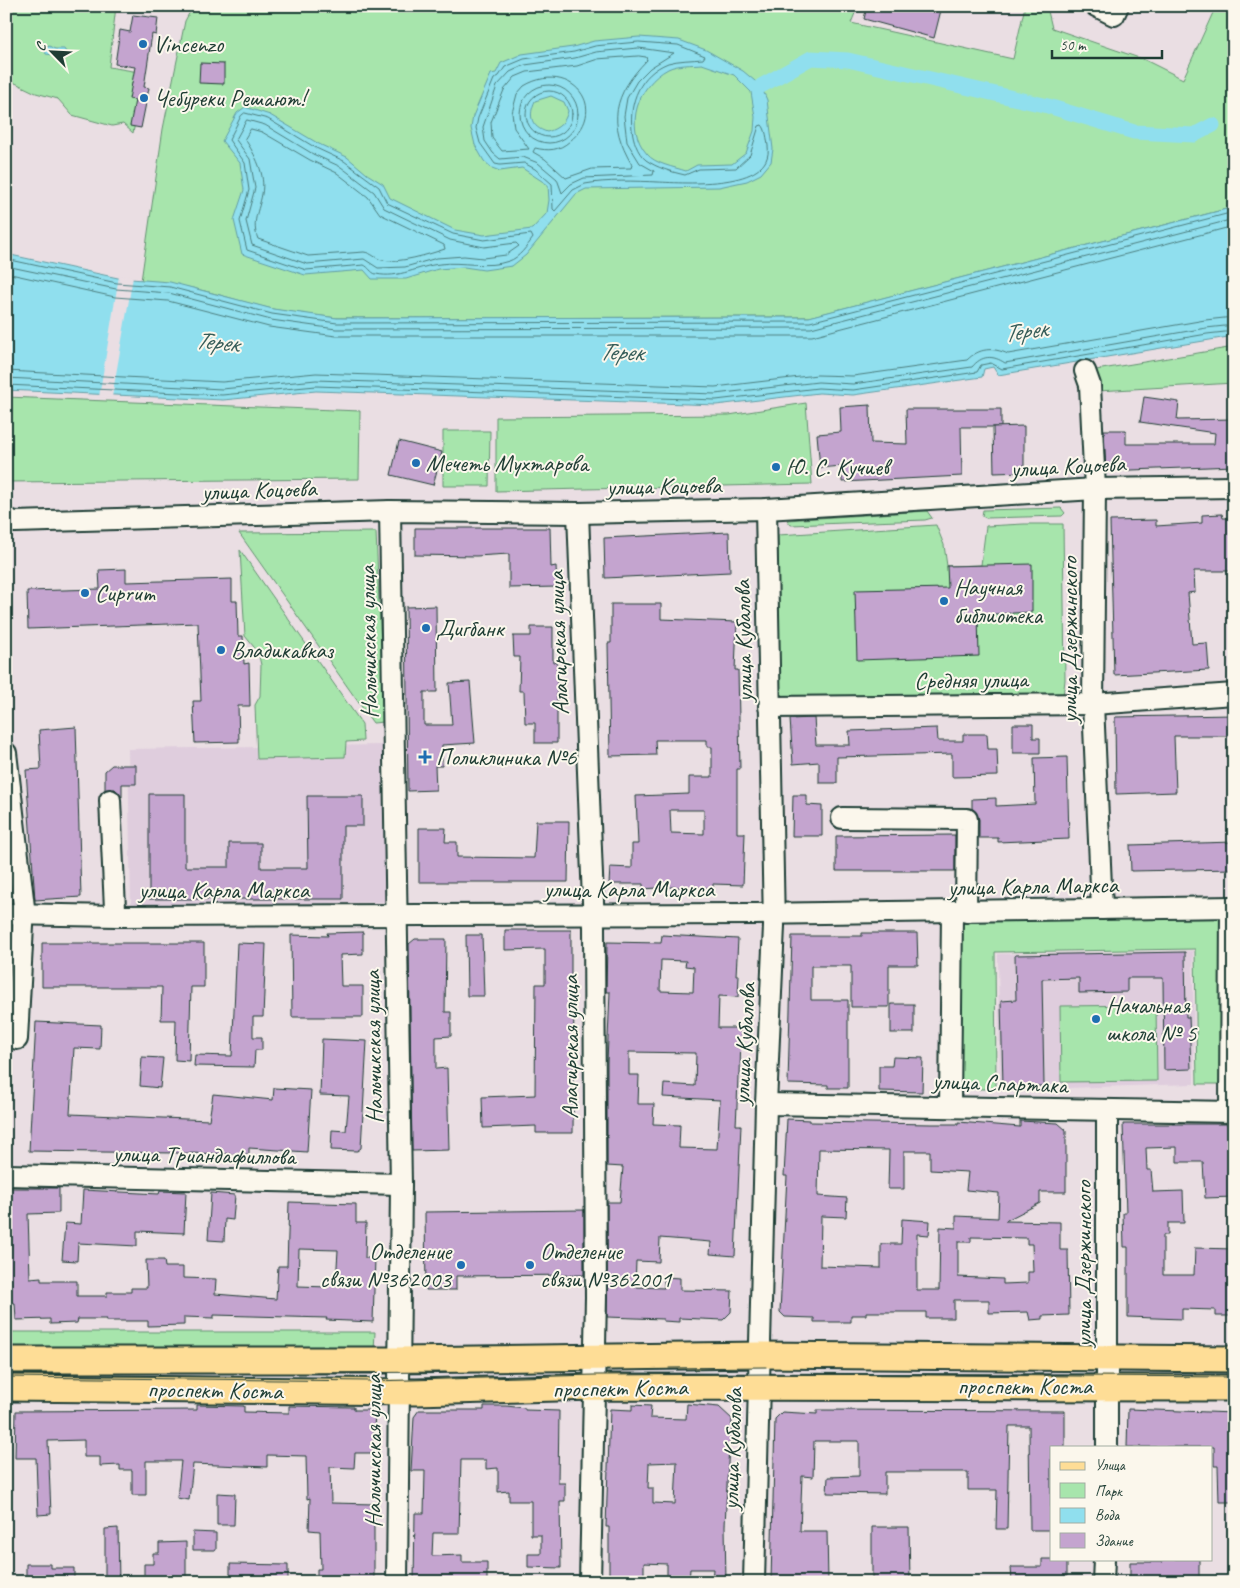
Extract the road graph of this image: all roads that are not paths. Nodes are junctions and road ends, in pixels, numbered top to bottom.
1 (1096, 6) edge
2 (1118, 6) edge
3 (1085, 371) dead end
4 (1234, 487) edge
5 (1095, 489) junction
6 (766, 509) junction
7 (390, 511) junction
8 (578, 513) junction
9 (6, 519) edge
10 (1234, 694) edge
11 (1093, 704) junction
12 (769, 707) junction
13 (6, 753) edge
14 (110, 800) dead end
15 (842, 818) dead end
16 (1232, 907) edge
17 (1102, 909) junction
18 (959, 912) junction
19 (15, 914) edge
20 (593, 914) junction
21 (774, 914) junction
22 (396, 915) junction
23 (118, 916) junction
24 (18, 1039) dead end
25 (766, 1104) junction
26 (950, 1106) junction
27 (1107, 1111) junction
28 (1232, 1112) edge
29 (6, 1175) edge
30 (400, 1184) junction
31 (760, 1355) junction
32 (595, 1357) junction
33 (1108, 1358) junction
34 (1234, 1359) edge
35 (6, 1360) edge
36 (399, 1360) junction
37 (760, 1386) junction
38 (1108, 1386) junction
39 (595, 1387) junction
40 (6, 1388) edge
41 (1234, 1388) edge
42 (400, 1392) junction
43 (1107, 1446) edge
44 (1104, 1560) edge
45 (397, 1582) edge
46 (590, 1582) edge
47 (754, 1582) edge
48 (1103, 1582) edge

1 - 2 street
3 - 5 street, улица Дзержинского
4 - 5 street, улица Коцоева
5 - 6 street, улица Коцоева
5 - 11 street, улица Дзержинского
6 - 8 street, улица Коцоева
6 - 12 street, улица Кубалова
7 - 8 street, улица Коцоева
7 - 9 street, улица Коцоева
7 - 22 street, Нальчикская улица
8 - 20 street, Алагирская улица
10 - 11 street, Средняя улица
11 - 12 street, Средняя улица
11 - 17 street, улица Дзержинского
12 - 21 street, улица Кубалова
13 - 19 street
14 - 23 street
15 - 18 street
16 - 17 street, улица Карла Маркса
16 - 28 street
17 - 18 street, улица Карла Маркса
18 - 21 street, улица Карла Маркса
18 - 26 street
19 - 23 street, улица Карла Маркса
19 - 24 street
20 - 21 street, улица Карла Маркса
20 - 22 street, улица Карла Маркса
20 - 32 street, Алагирская улица
21 - 25 street, улица Кубалова
22 - 23 street, улица Карла Маркса
22 - 30 street, Нальчикская улица
25 - 26 street, улица Спартака
25 - 31 street, улица Кубалова
26 - 27 street, улица Спартака
27 - 28 street, улица Спартака
27 - 33 street, улица Дзержинского
29 - 30 street, улица Триандафиллова
30 - 36 street, Нальчикская улица
31 - 32 main road, проспект Коста
31 - 33 main road, проспект Коста
31 - 37 street, улица Кубалова
32 - 36 main road, проспект Коста
32 - 39 street, Алагирская улица
33 - 34 main road, проспект Коста
33 - 38 street, улица Дзержинского
35 - 36 main road, проспект Коста
36 - 42 street, Нальчикская улица
37 - 38 main road, проспект Коста
37 - 39 main road, проспект Коста
37 - 47 street, улица Кубалова
38 - 41 main road, проспект Коста
38 - 43 street, улица Дзержинского
39 - 42 main road, проспект Коста
39 - 46 street, Алагирская улица
40 - 42 main road, проспект Коста
42 - 45 street, Нальчикская улица
44 - 48 street

